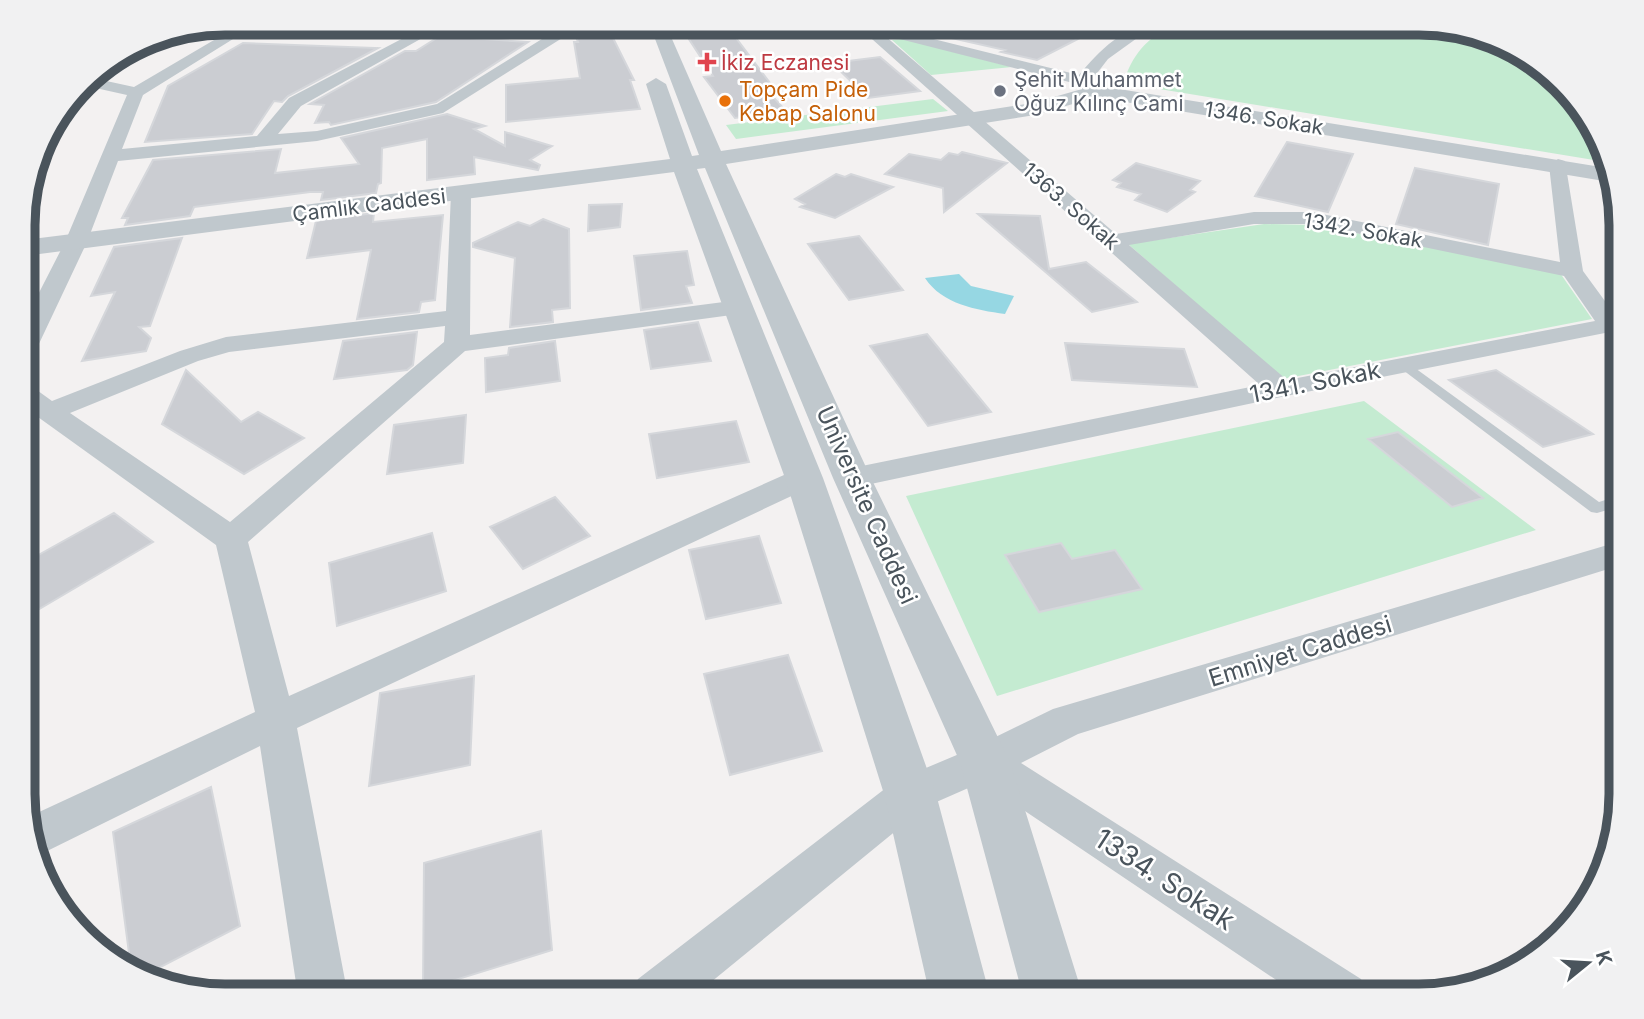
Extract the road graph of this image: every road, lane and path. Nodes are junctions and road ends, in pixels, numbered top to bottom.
1 (232, 35) edge
2 (420, 35) edge
3 (558, 35) edge
4 (658, 35) edge
5 (875, 35) edge
6 (900, 35) edge
7 (1134, 35) edge
8 (98, 84) edge
9 (1086, 87) junction
10 (136, 92) junction
11 (970, 120) junction
12 (263, 141) junction
13 (112, 156) junction
14 (697, 161) junction
15 (1558, 165) junction
16 (1601, 173) edge
17 (461, 193) junction
18 (1111, 241) junction
19 (76, 242) junction
20 (35, 247) edge
21 (1572, 271) junction
22 (739, 307) junction
23 (456, 317) junction
24 (1609, 320) edge
25 (35, 326) edge
26 (1609, 329) edge
27 (457, 344) junction
28 (1404, 365) junction
29 (1281, 389) junction
30 (37, 403) edge
31 (804, 478) junction
32 (852, 478) junction
33 (1609, 504) edge
34 (231, 539) junction
35 (1609, 557) edge
36 (276, 720) junction
37 (985, 762) junction
38 (910, 794) junction
39 (40, 833) edge
40 (321, 984) edge
41 (670, 984) edge
42 (957, 984) edge
43 (1050, 984) edge
44 (1327, 984) edge

1 - 10 street
2 - 12 street
3 - 12 street
4 - 14 street, Universite Caddesi
5 - 11 street, 1363. Sokak
6 - 9 street
7 - 9 street
8 - 10 street
9 - 11 street, 1346. Sokak
9 - 15 street, 1346. Sokak
10 - 13 street
11 - 14 street, 1346. Sokak
11 - 18 street, 1363. Sokak
12 - 13 street
13 - 19 street
14 - 17 street, Çamlık Caddesi
14 - 22 street, Universite Caddesi
14 - 32 street, Universite Caddesi
15 - 16 street, 1346. Sokak
15 - 21 street, 1341. Sokak
17 - 19 street, Çamlık Caddesi
17 - 23 street
18 - 21 street, 1342. Sokak
18 - 29 street, 1363. Sokak
19 - 20 street, Çamlık Caddesi
19 - 25 street
21 - 24 street, 1341. Sokak
22 - 27 street
22 - 31 street, Universite Caddesi
23 - 27 street
23 - 30 street
26 - 28 street, 1341. Sokak
27 - 34 street
28 - 29 street, 1341. Sokak
28 - 33 lane
29 - 32 street, 1341. Sokak
30 - 34 street
31 - 36 street
31 - 38 street, Universite Caddesi
32 - 37 street, Universite Caddesi
34 - 36 street
35 - 37 street, Emniyet Caddesi
36 - 39 street
36 - 40 street
37 - 38 street, Emniyet Caddesi
37 - 43 street, Universite Caddesi
37 - 44 street, 1334. Sokak
38 - 41 street, Emniyet Caddesi
38 - 42 street, Universite Caddesi

